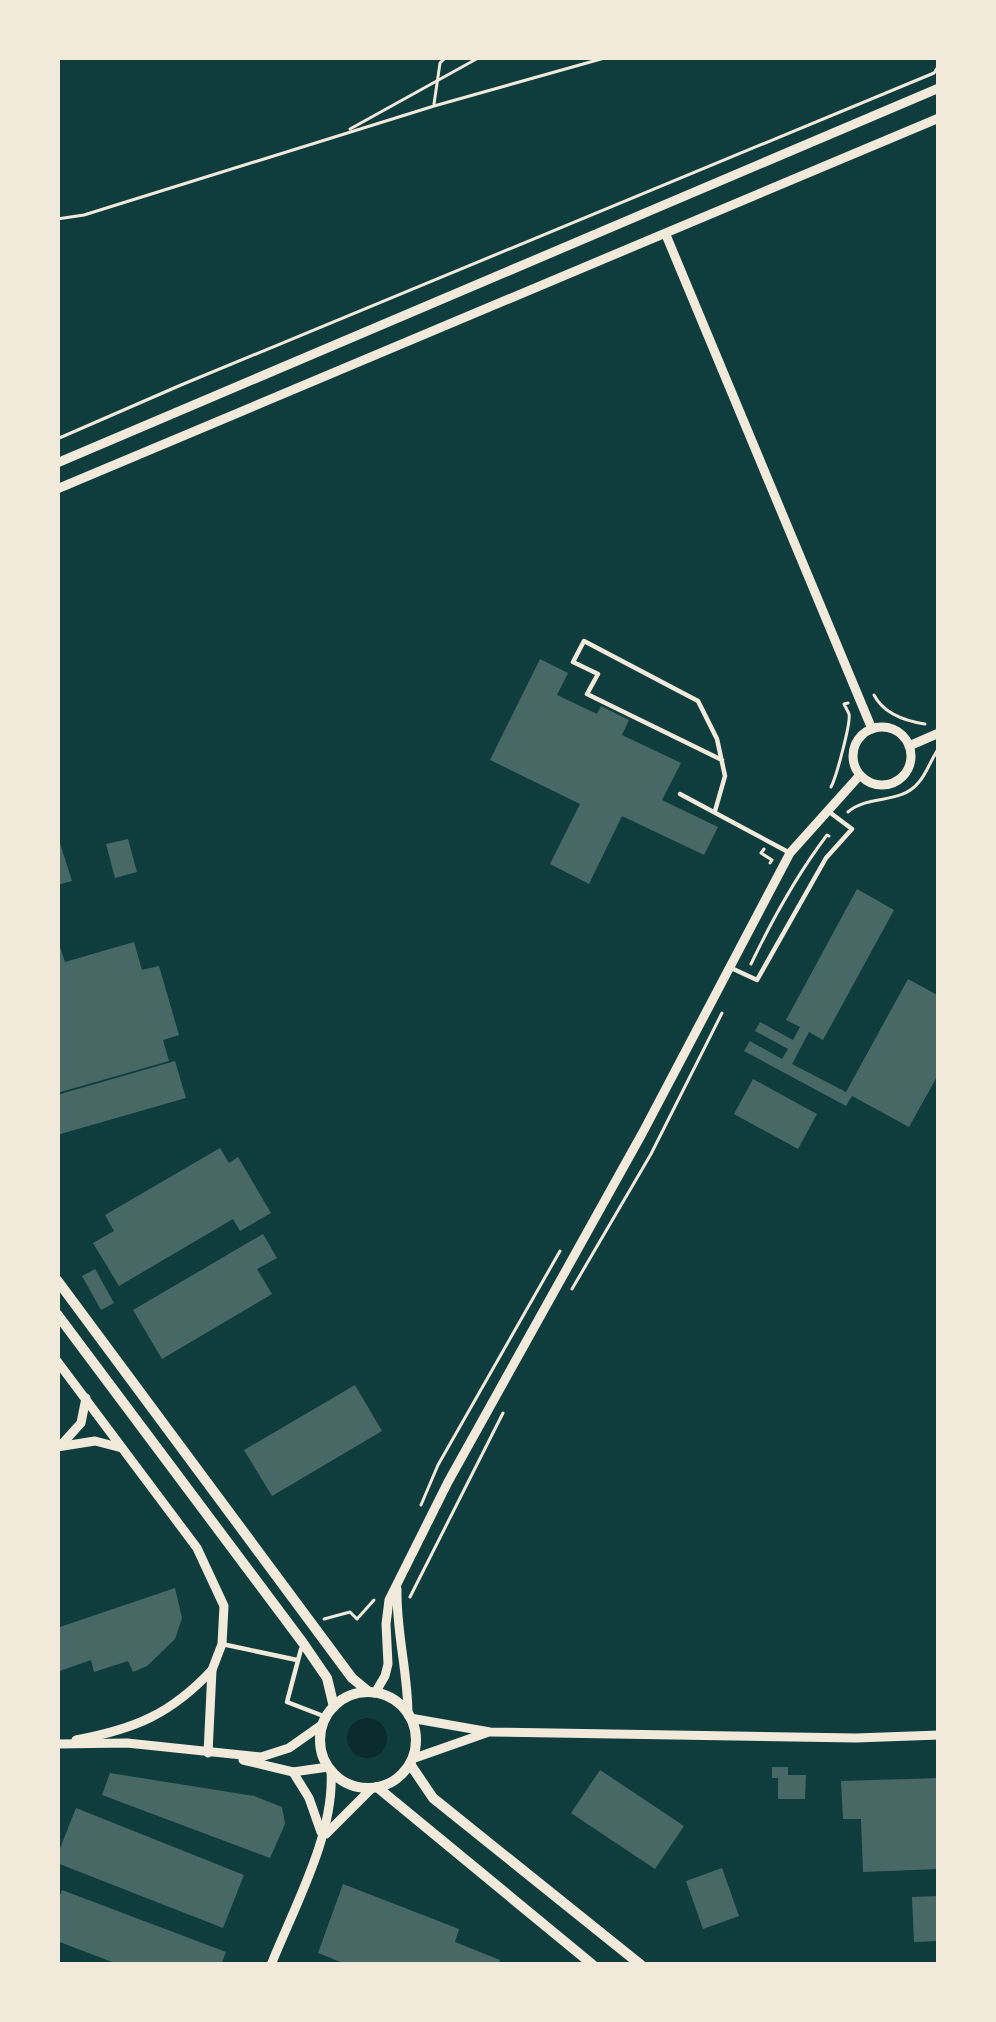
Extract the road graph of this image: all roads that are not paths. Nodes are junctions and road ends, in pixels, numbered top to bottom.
1 (939, 88) edge
2 (939, 118) edge
3 (666, 235) junction
4 (57, 463) edge
5 (57, 489) edge
6 (872, 729) junction
7 (939, 733) edge
8 (909, 746) junction
9 (722, 760) junction
10 (860, 775) junction
11 (680, 794) dead end
12 (827, 810) junction
13 (715, 811) junction
14 (790, 853) junction
15 (729, 967) junction
16 (57, 1280) edge
17 (57, 1314) edge
18 (57, 1361) edge
19 (86, 1398) junction
20 (59, 1446) edge
21 (123, 1448) junction
22 (397, 1589) junction
23 (303, 1643) junction
24 (222, 1644) junction
25 (297, 1660) junction
26 (212, 1670) junction
27 (372, 1693) junction
28 (328, 1716) junction
29 (409, 1716) junction
30 (490, 1732) junction
31 (939, 1736) edge
32 (57, 1744) edge
33 (208, 1753) junction
34 (411, 1761) junction
35 (330, 1769) junction
36 (292, 1772) junction
37 (374, 1788) junction
38 (322, 1838) junction
39 (271, 1965) edge
40 (593, 1965) edge
41 (641, 1965) edge

1 - 4 street
2 - 3 street
3 - 5 street
3 - 6 street
6 - 8 street
6 - 10 street
7 - 8 street
8 - 10 street
9 - 9 lane
9 - 13 lane
10 - 12 street
11 - 13 lane
12 - 14 street
12 - 15 lane
13 - 14 lane
14 - 15 street
15 - 22 street
16 - 27 street
17 - 23 street
18 - 19 street
19 - 20 street
19 - 21 street
20 - 21 street
21 - 24 street
22 - 27 street
22 - 29 street
23 - 25 lane
23 - 28 street
24 - 25 lane
24 - 26 street
25 - 28 lane
26 - 32 street
26 - 33 street
27 - 28 street
27 - 29 street
28 - 33 street
28 - 35 street
29 - 30 street
29 - 34 street
30 - 31 street
30 - 34 street
32 - 33 street
33 - 36 street
34 - 37 street
34 - 41 street
35 - 36 street
35 - 37 street
35 - 38 street
36 - 38 street
37 - 38 street
37 - 40 street
38 - 39 street

